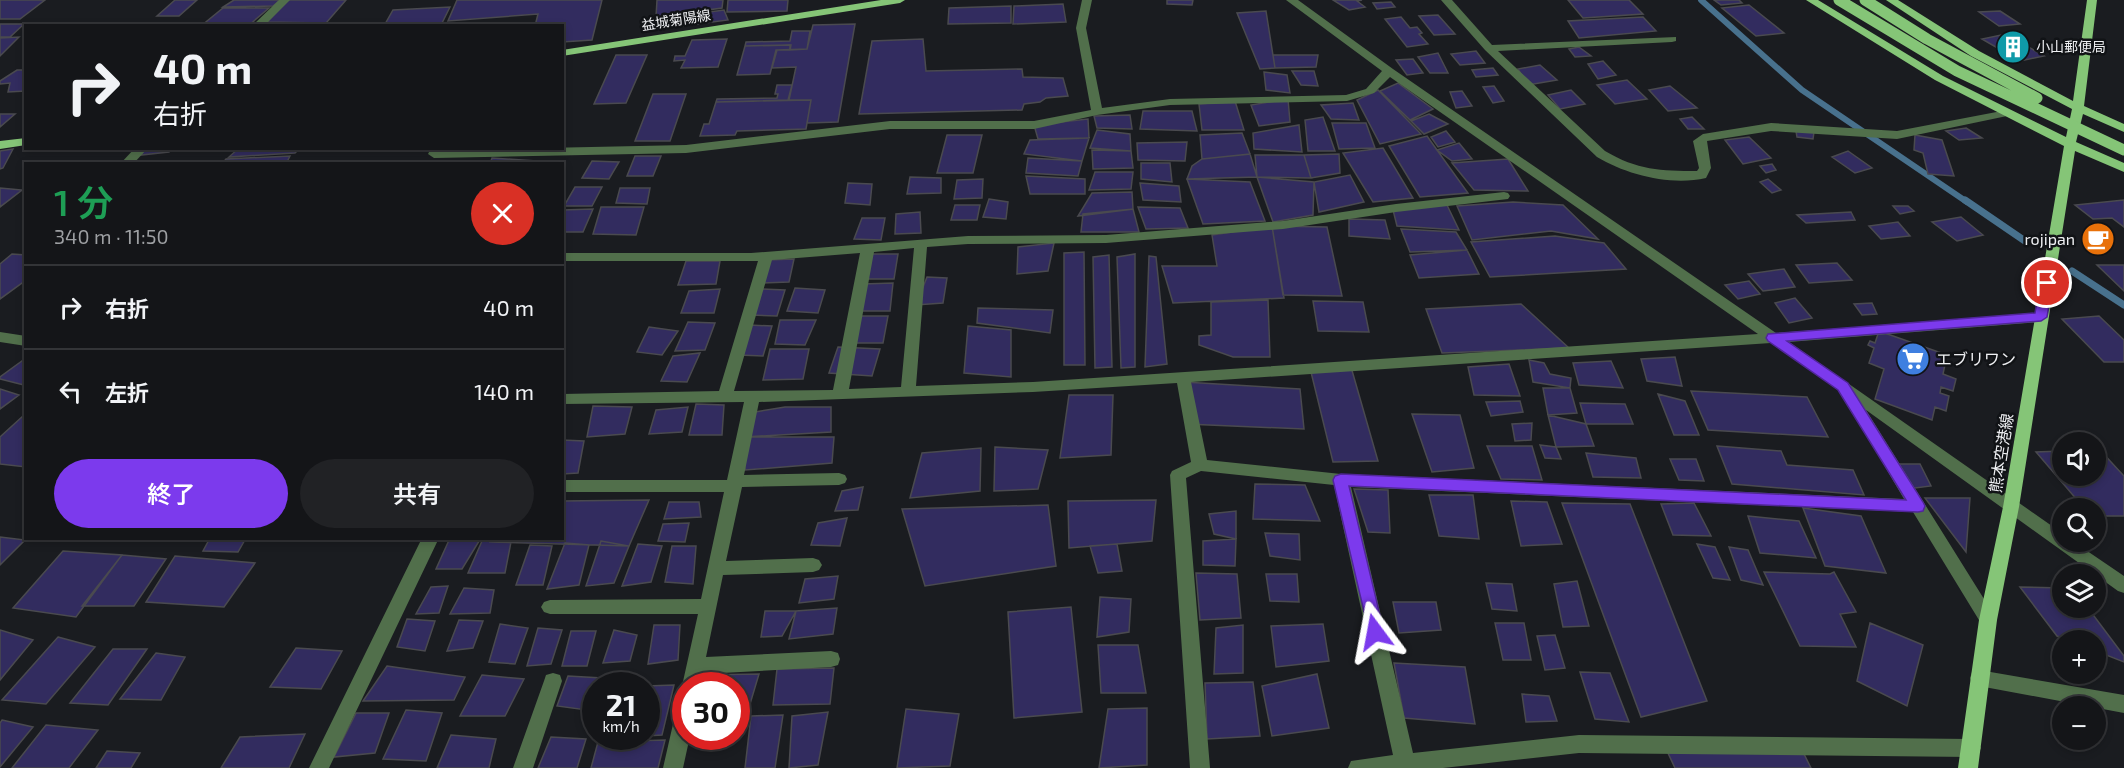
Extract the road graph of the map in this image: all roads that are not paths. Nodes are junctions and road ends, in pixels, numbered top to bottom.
1 (285, 0) edge
2 (900, 0) edge
3 (1087, 0) edge
4 (1292, 0) edge
5 (1446, 0) edge
6 (1811, 0) edge
7 (1839, 0) edge
8 (1865, 0) edge
9 (1891, 0) edge
10 (2092, 0) edge
11 (259, 24) edge
12 (1672, 39) dead end
13 (1489, 48) junction
14 (564, 53) edge
15 (1389, 72) junction
16 (2078, 110) junction
17 (1097, 112) junction
18 (2007, 114) junction
19 (2124, 128) edge
20 (2124, 139) edge
21 (24, 141) edge
22 (2070, 144) junction
23 (0, 146) edge
24 (140, 150) edge
25 (436, 150) edge
26 (2124, 150) edge
27 (128, 162) edge
28 (2124, 168) edge
29 (1504, 196) dead end
30 (921, 243) junction
31 (868, 248) junction
32 (766, 256) junction
33 (564, 257) edge
34 (2041, 317) junction
35 (0, 337) edge
36 (1772, 338) junction
37 (24, 341) edge
38 (1186, 377) junction
39 (1843, 386) junction
40 (908, 392) junction
41 (840, 395) junction
42 (725, 396) junction
43 (753, 396) junction
44 (564, 399) edge
45 (1200, 465) junction
46 (839, 479) dead end
47 (1341, 480) junction
48 (734, 484) junction
49 (564, 486) edge
50 (1918, 506) junction
51 (2011, 507) junction
52 (430, 540) edge
53 (813, 565) dead end
54 (716, 568) junction
55 (2124, 586) edge
56 (708, 606) junction
57 (550, 608) dead end
58 (1988, 620) junction
59 (831, 659) dead end
60 (695, 666) junction
61 (694, 672) edge
62 (1979, 678) junction
63 (553, 681) dead end
64 (2124, 704) edge
65 (1971, 748) junction
66 (677, 750) edge
67 (1405, 763) junction
68 (319, 768) edge
69 (523, 768) edge
70 (673, 768) edge
71 (1200, 768) edge
72 (1358, 768) edge
73 (1968, 768) edge

1 - 11 street
2 - 14 main road, 益城菊陽線
3 - 17 street
4 - 15 street
5 - 13 street
6 - 18 main road
7 - 26 main road, bridge
8 - 20 main road, bridge
9 - 16 main road
10 - 16 main road, 熊本空港線
12 - 13 street
13 - 18 street
15 - 17 street
15 - 36 street
16 - 19 main road
16 - 22 main road, 熊本空港線
17 - 25 street
18 - 22 main road
21 - 23 main road
22 - 28 main road
22 - 34 main road, 熊本空港線
24 - 27 street
29 - 30 street
30 - 31 street
30 - 40 street
31 - 32 street
31 - 41 street
32 - 33 street
32 - 42 street
34 - 36 street
34 - 51 main road, 熊本空港線
35 - 37 street
36 - 38 street
36 - 39 street
38 - 40 street
38 - 45 street
39 - 50 street
39 - 51 street
40 - 41 street
41 - 43 street
42 - 43 street
42 - 44 street
43 - 48 street
45 - 47 street
45 - 71 street
46 - 48 street
47 - 50 street
47 - 67 street
48 - 49 street
48 - 54 street
50 - 58 street
51 - 55 street
51 - 58 main road, 熊本空港線
52 - 68 street
53 - 54 street
54 - 56 street
56 - 57 street
56 - 60 street
58 - 62 main road, 熊本空港線
59 - 60 street
60 - 61 street
62 - 64 street
62 - 65 main road, 熊本空港線
63 - 69 street
65 - 67 street
65 - 73 main road, 熊本空港線
66 - 70 street
67 - 72 street

